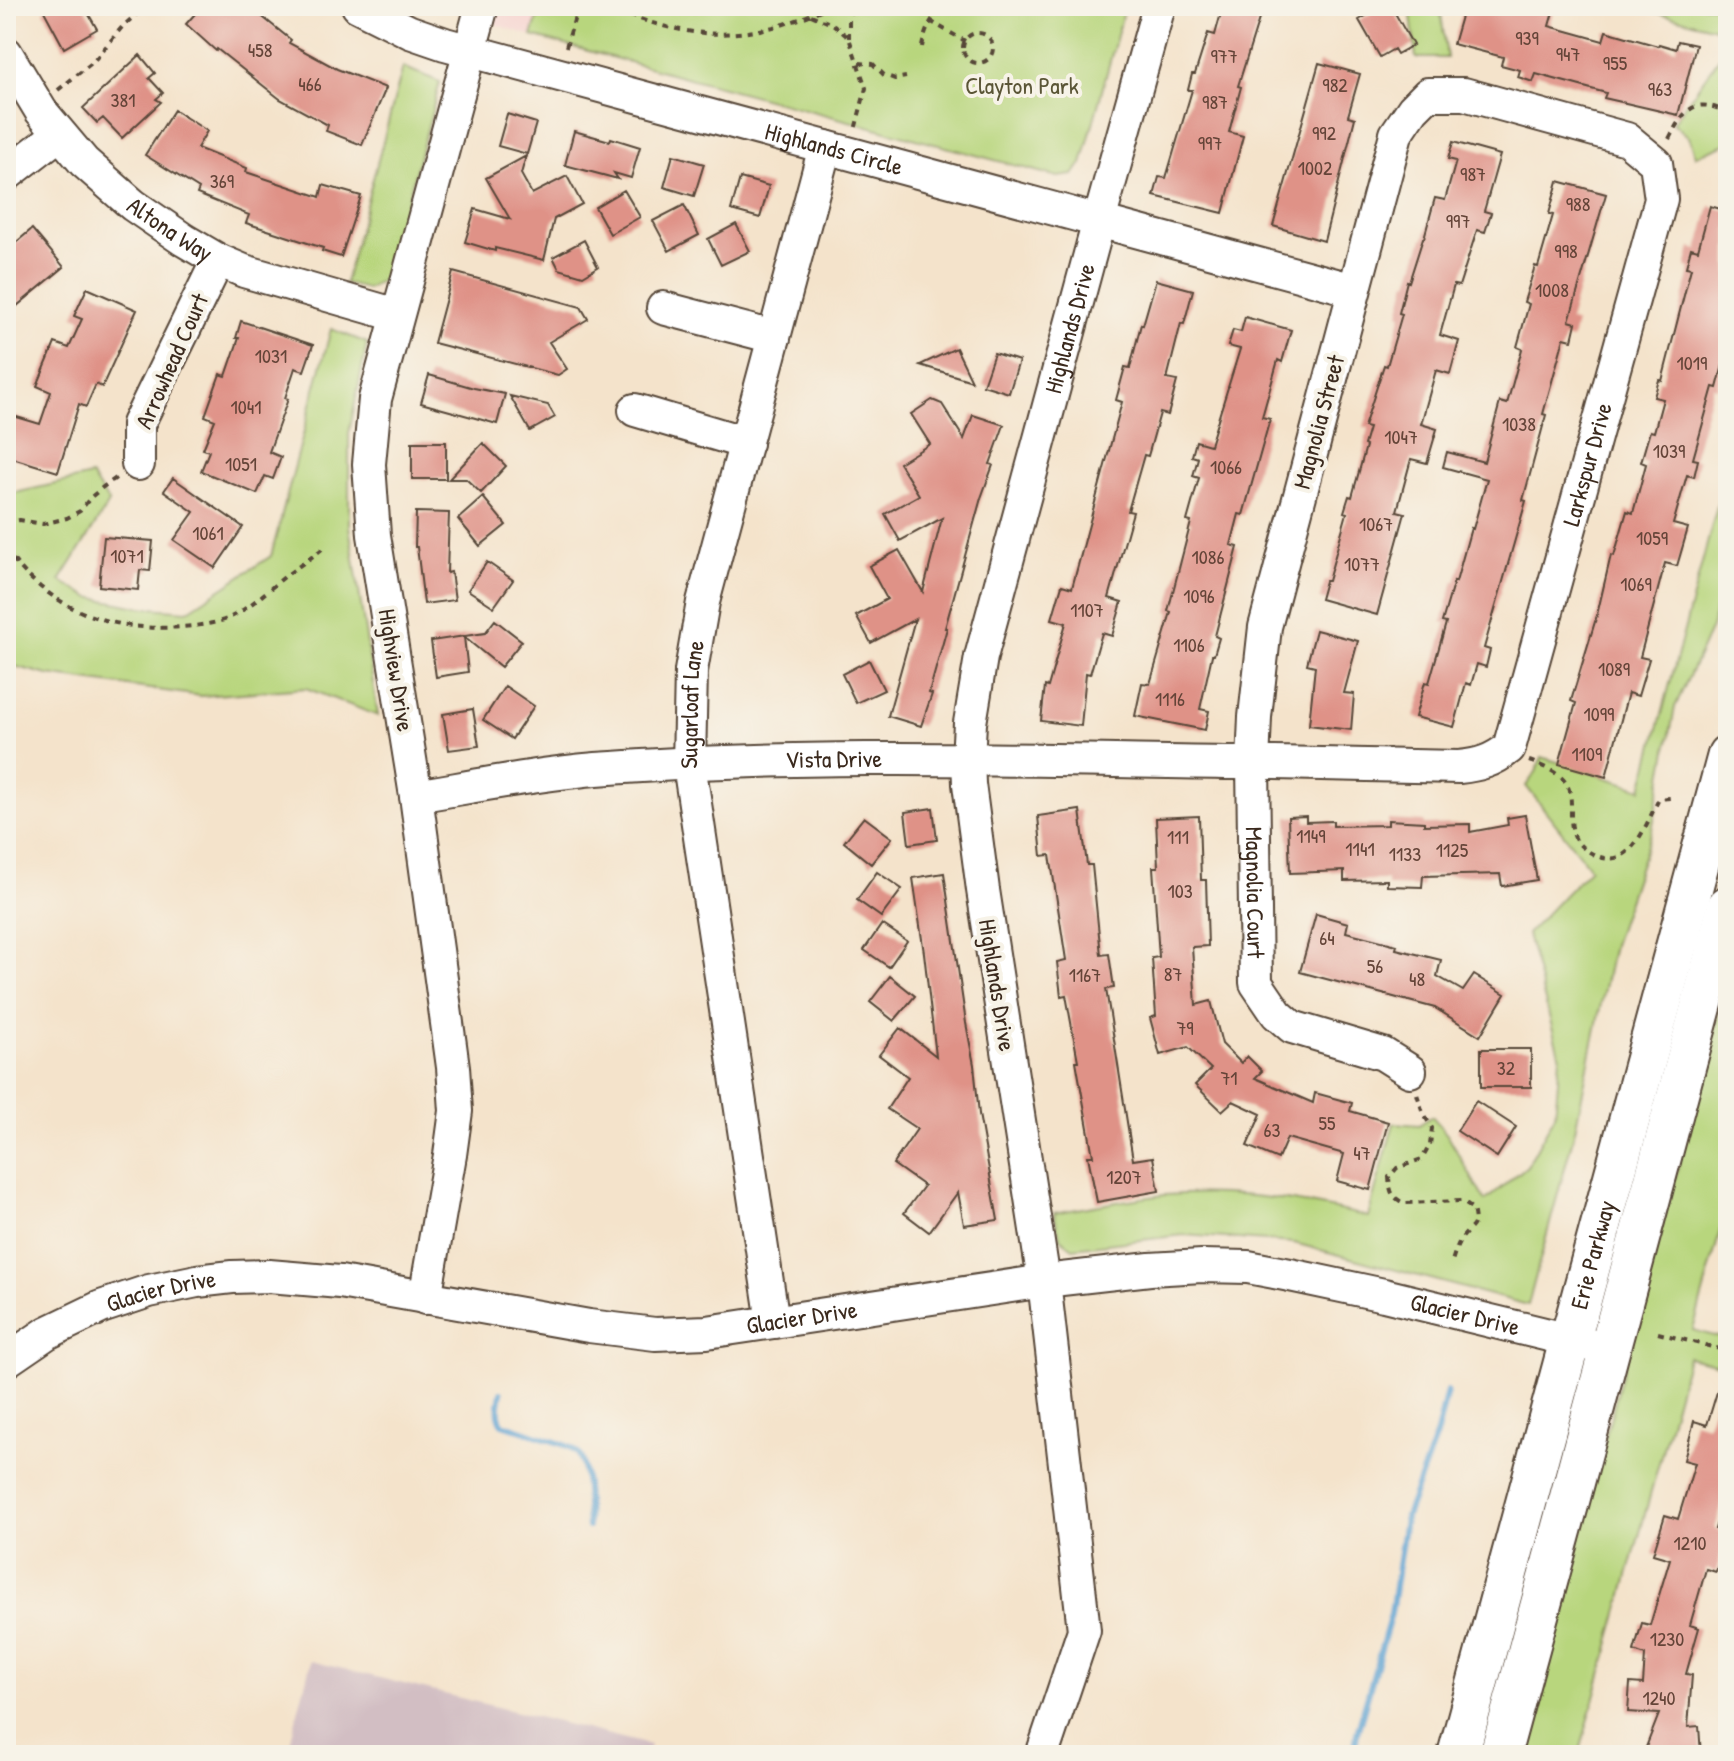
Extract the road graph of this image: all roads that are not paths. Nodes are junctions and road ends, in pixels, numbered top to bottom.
1 (358, 6) edge
2 (482, 6) edge
3 (1159, 6) edge
4 (471, 50) junction
5 (6, 53) edge
6 (1428, 94) joint
7 (59, 134) junction
8 (825, 147) junction
9 (6, 175) edge
10 (1099, 221) junction
11 (218, 260) junction
12 (1354, 290) junction
13 (663, 308) dead end
14 (397, 315) junction
15 (774, 337) junction
16 (635, 410) dead end
17 (746, 443) junction
18 (138, 464) dead end
19 (1728, 755) edge
20 (968, 759) junction
21 (689, 764) junction
22 (1253, 764) junction
23 (416, 796) junction
24 (1728, 906) edge
25 (1410, 1071) dead end
26 (1044, 1281) junction
27 (425, 1298) junction
28 (773, 1322) junction
29 (1570, 1340) junction
30 (1609, 1350) junction
31 (6, 1361) edge
32 (1042, 1755) edge
33 (1458, 1755) edge
34 (1500, 1755) edge

1 - 4 street, Highlands Circle
2 - 4 street, Highview Drive
3 - 10 street
4 - 8 street, Highlands Circle
4 - 14 street, Highview Drive
5 - 7 street, Altona Way
6 - 12 street, Magnolia Street
6 - 22 street, Larkspur Drive
7 - 9 street
7 - 11 street, Altona Way
8 - 10 street, Highlands Circle
8 - 15 street, Sugarloaf Lane
10 - 12 street, Highlands Circle
10 - 20 street, Highlands Drive
11 - 14 street, Altona Way
11 - 18 street, Arrowhead Court
12 - 22 street, Magnolia Street
13 - 15 street
14 - 23 street, Highview Drive
15 - 17 street, Sugarloaf Lane
16 - 17 street
17 - 21 street, Sugarloaf Lane
19 - 29 main road, Erie Parkway
20 - 21 street, Vista Drive
20 - 22 street, Vista Drive
20 - 26 street, Highlands Drive
21 - 23 street, Vista Drive
21 - 28 street, Sugarloaf Lane
22 - 25 street, Magnolia Court
23 - 27 street, Highview Drive
24 - 30 main road, Erie Parkway
26 - 28 street, Glacier Drive
26 - 29 street, Glacier Drive
26 - 32 street, Highlands Drive
27 - 28 street, Glacier Drive
27 - 31 street, Glacier Drive
29 - 30 street, Glacier Drive
29 - 33 main road, Erie Parkway
30 - 34 main road, Erie Parkway

